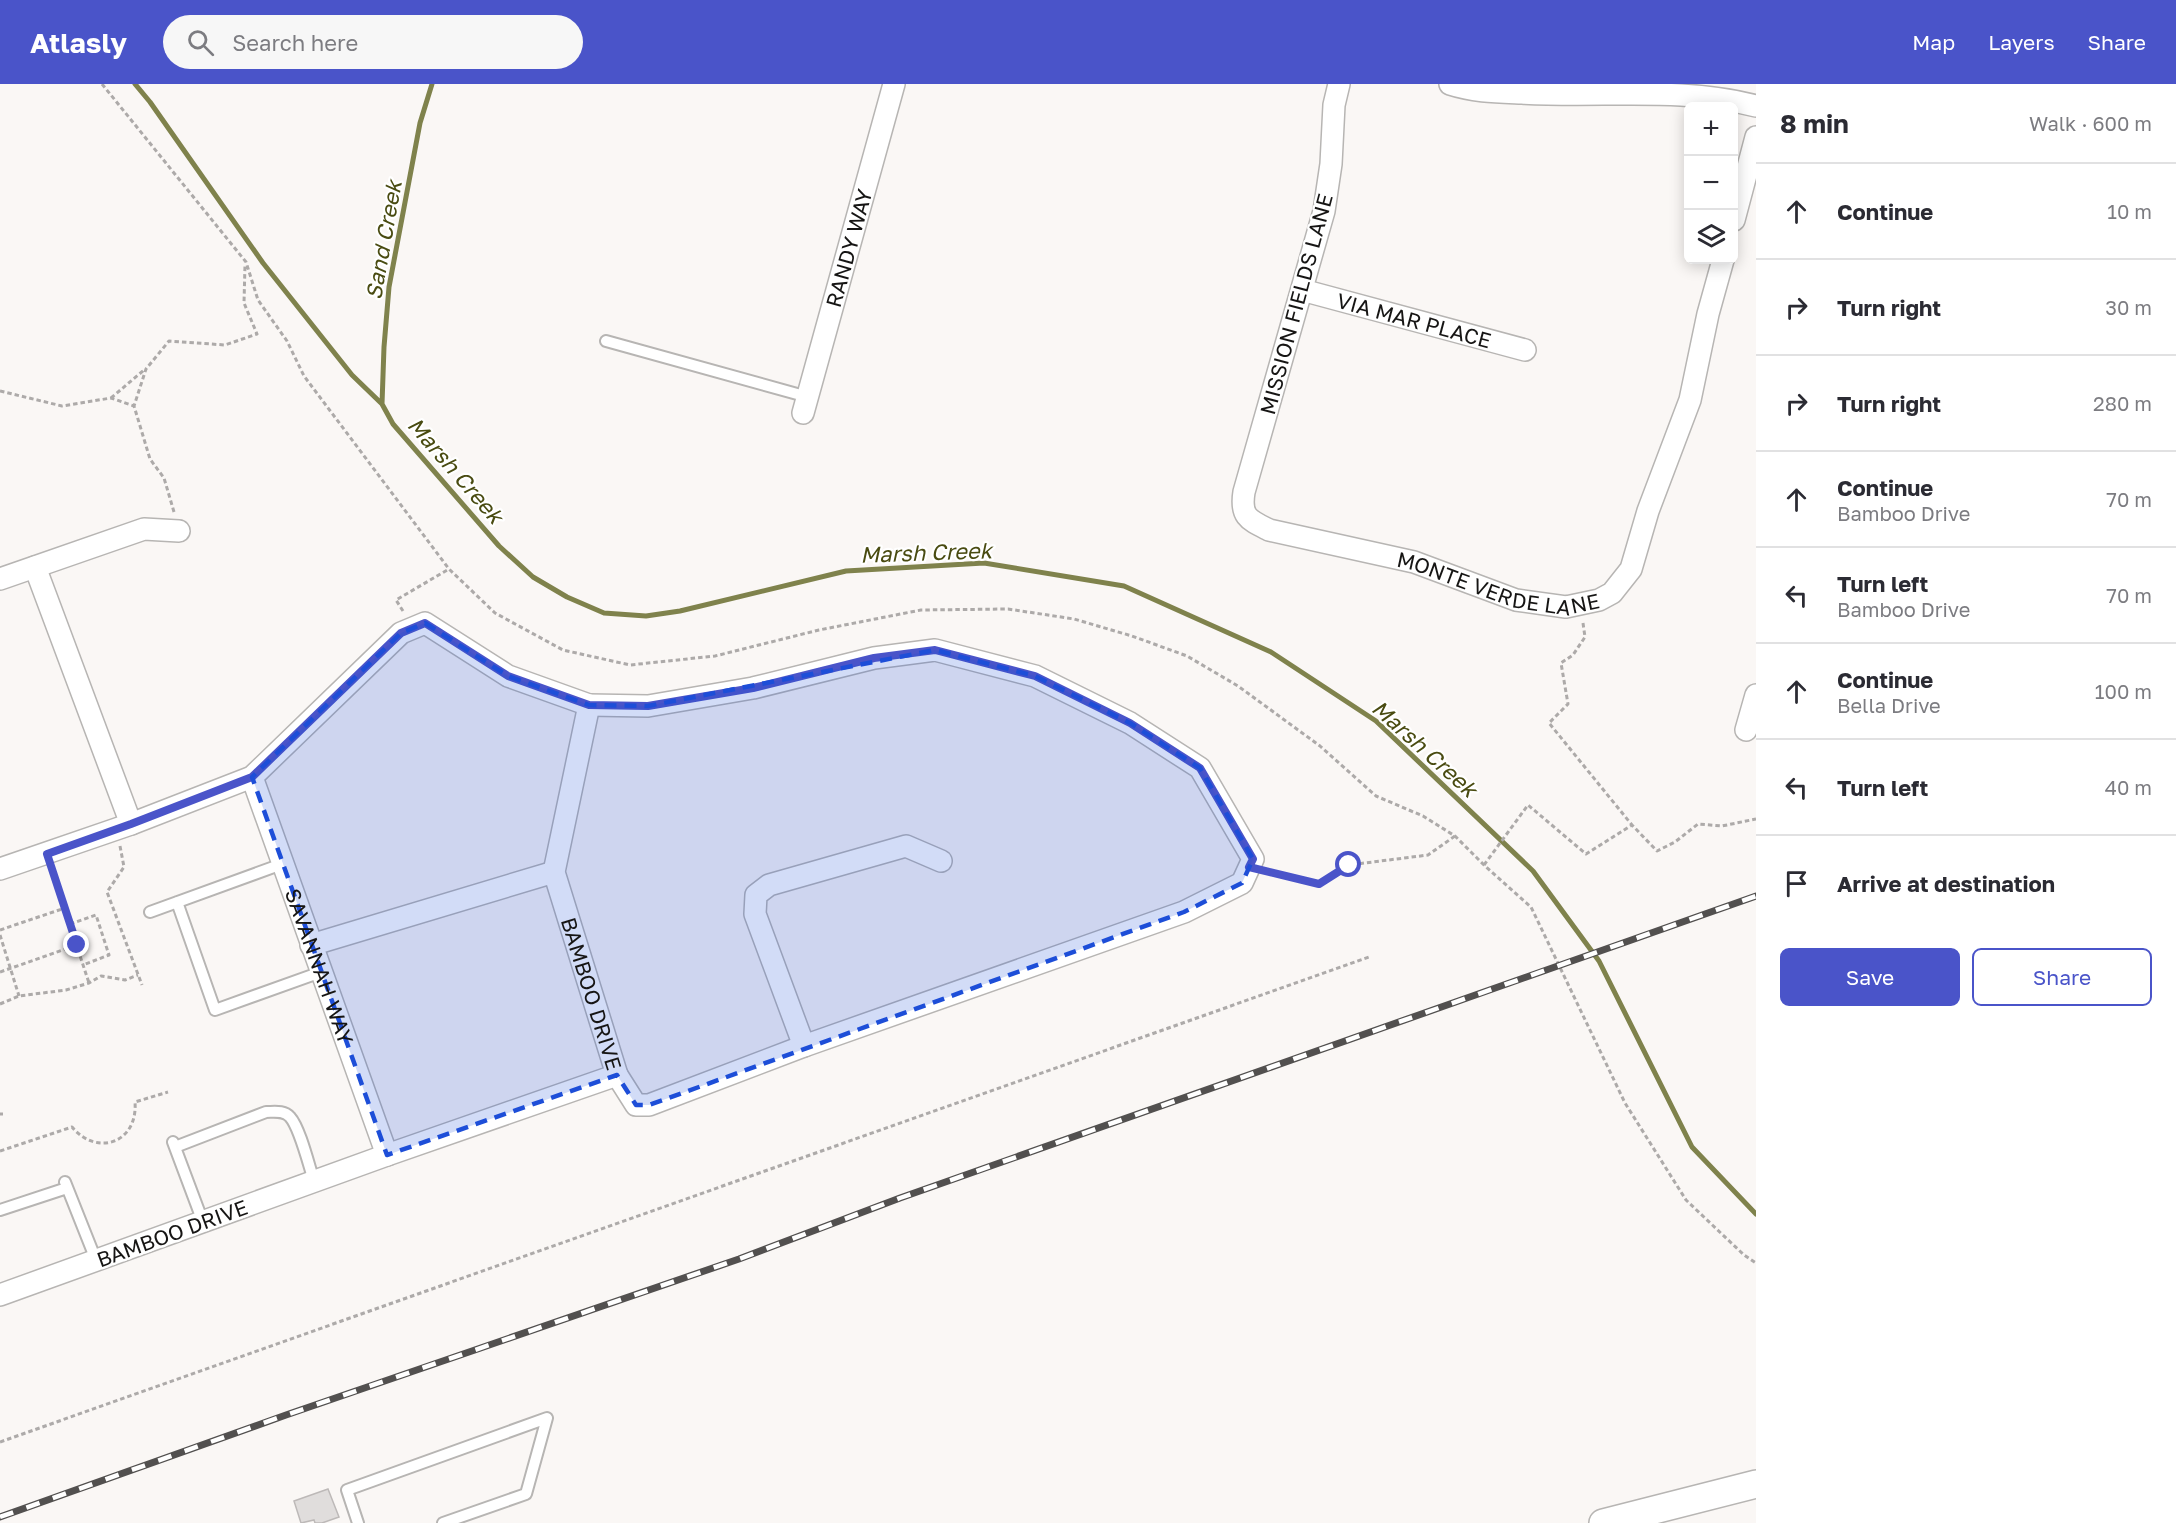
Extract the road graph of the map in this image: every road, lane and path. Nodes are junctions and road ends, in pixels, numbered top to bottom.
1 (894, 84) edge
2 (1340, 84) edge
3 (1450, 84) edge
4 (1756, 106) edge
5 (1756, 137) edge
6 (1737, 210) edge
7 (246, 262) dead end
8 (1722, 264) edge
9 (1302, 290) junction
10 (606, 341) dead end
11 (1525, 350) dead end
12 (146, 369) junction
13 (0, 391) edge
14 (111, 398) junction
15 (806, 405) joint
16 (134, 406) junction
17 (1250, 520) joint
18 (179, 531) joint
19 (35, 567) junction
20 (449, 569) dead end
21 (0, 579) edge
22 (1581, 603) junction
23 (413, 628) junction
24 (1756, 695) edge
25 (589, 705) junction
26 (1746, 730) dead end
27 (252, 777) junction
28 (1756, 819) edge
29 (1632, 825) junction
30 (122, 827) junction
31 (1455, 836) dead end
32 (47, 854) junction
33 (941, 861) dead end
34 (282, 864) junction
35 (1484, 865) dead end
36 (1249, 867) junction
37 (0, 869) edge
38 (554, 872) junction
39 (177, 902) junction
40 (65, 908) junction
41 (150, 912) dead end
42 (70, 924) junction
43 (0, 930) edge
44 (0, 935) edge
45 (77, 945) junction
46 (311, 945) junction
47 (1369, 957) dead end
48 (83, 965) junction
49 (11, 968) junction
50 (0, 972) edge
51 (321, 972) junction
52 (138, 975) junction
53 (89, 983) junction
54 (142, 986) dead end
55 (20, 996) junction
56 (0, 1004) edge
57 (804, 1046) junction
58 (617, 1075) junction
59 (168, 1092) dead end
60 (0, 1151) edge
61 (387, 1155) junction
62 (314, 1181) junction
63 (0, 1210) edge
64 (203, 1222) junction
65 (96, 1260) junction
66 (0, 1295) edge
67 (0, 1442) edge
68 (1756, 1484) edge
69 (358, 1523) edge
70 (443, 1523) edge
71 (1603, 1523) edge

1 - 15 street, RANDY WAY
2 - 9 street, MISSION FIELDS LANE
3 - 4 street
5 - 6 street
7 - 12 path
8 - 22 street, MONTE VERDE LANE
9 - 11 street, VIA MAR PLACE
9 - 17 street, MISSION FIELDS LANE
10 - 15 lane
12 - 14 path
12 - 16 path
13 - 14 path
14 - 16 path
16 - 18 path
17 - 22 street, MONTE VERDE LANE
18 - 19 street
19 - 21 street
19 - 30 street
20 - 23 path
22 - 29 path
23 - 25 street
23 - 27 street
24 - 26 street
25 - 36 street
25 - 38 street, BAMBOO DRIVE
27 - 30 street
27 - 34 street, SAVANNAH WAY
28 - 29 path
29 - 35 path
30 - 32 street
30 - 52 path
31 - 36 path
32 - 37 street
32 - 40 path
33 - 57 street
34 - 39 lane
34 - 46 street, SAVANNAH WAY
36 - 57 street
38 - 46 street
38 - 58 street, BAMBOO DRIVE
39 - 41 lane
39 - 51 lane
40 - 42 path
40 - 43 path
42 - 45 path
42 - 48 path
44 - 49 path
45 - 48 path
45 - 49 path
46 - 51 street, SAVANNAH WAY
47 - 67 path
48 - 53 path
49 - 50 path
49 - 55 path
51 - 61 street, SAVANNAH WAY
52 - 53 path
52 - 54 path
53 - 55 path
55 - 56 path
57 - 58 street
58 - 61 street, BAMBOO DRIVE
59 - 60 path
61 - 62 street, BAMBOO DRIVE
62 - 64 street, BAMBOO DRIVE
62 - 64 lane
63 - 65 lane
64 - 65 street, BAMBOO DRIVE
65 - 66 street, BAMBOO DRIVE
68 - 71 street
69 - 70 lane

